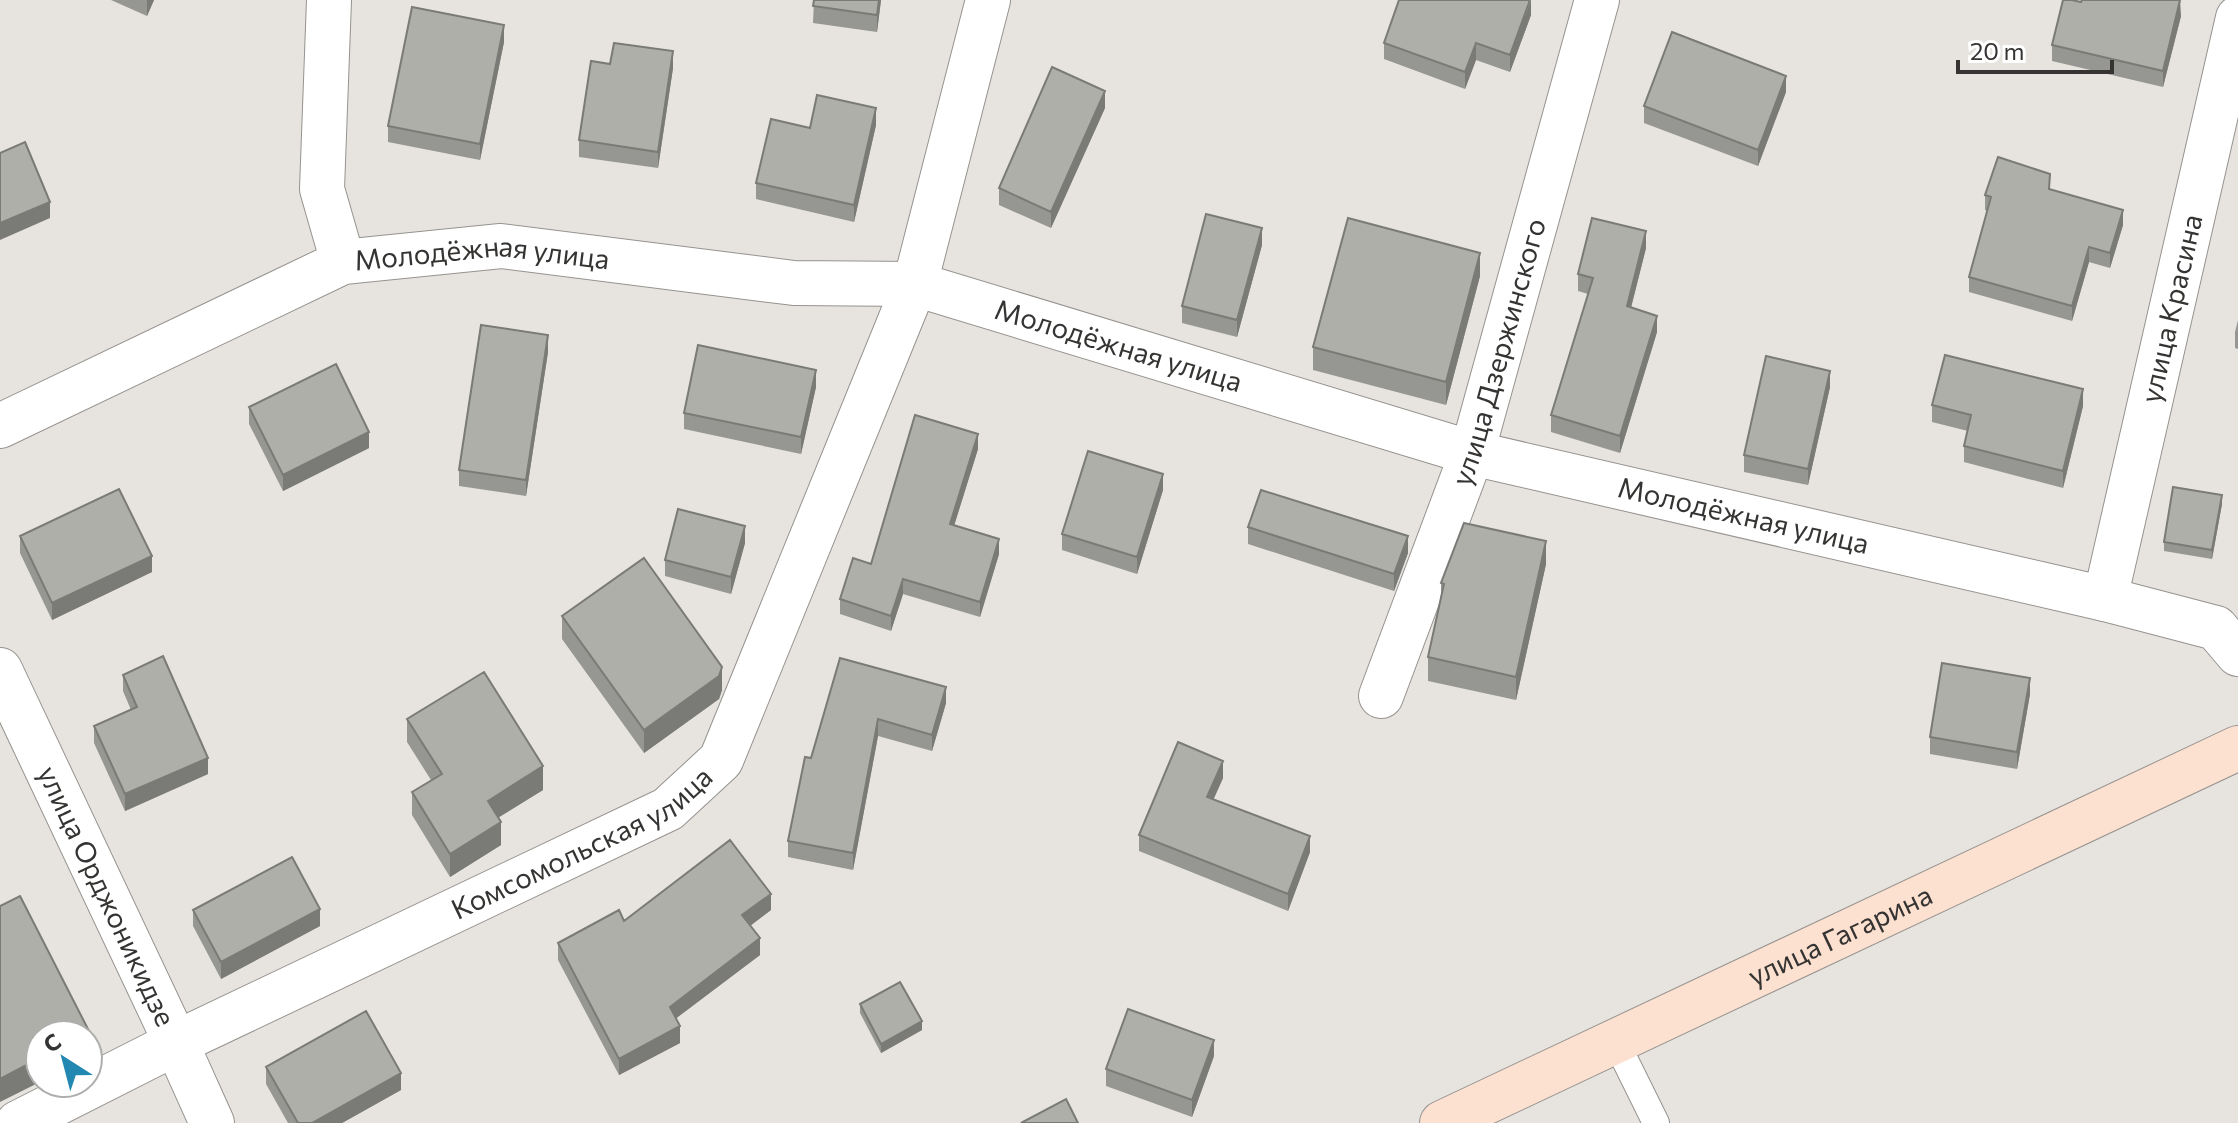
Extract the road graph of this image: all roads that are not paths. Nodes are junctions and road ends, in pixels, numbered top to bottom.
1 (329, 0) edge
2 (988, 0) edge
3 (1597, 0) edge
4 (2238, 18) edge
5 (343, 262) junction
6 (915, 284) junction
7 (0, 426) edge
8 (1472, 453) junction
9 (2105, 599) junction
10 (2238, 654) edge
11 (0, 670) edge
12 (1381, 696) dead end
13 (2238, 749) edge
14 (1616, 1042) junction
15 (176, 1043) junction
16 (18, 1123) edge
17 (212, 1123) edge
18 (1442, 1123) edge
19 (1656, 1123) edge

1 - 5 street
2 - 6 street, Комсомольская улица
3 - 8 street, улица Дзержинского
4 - 9 street, улица Красина
5 - 6 street, Молодёжная улица
5 - 7 street, Молодёжная улица
6 - 8 street, Молодёжная улица
6 - 15 street, Комсомольская улица
8 - 9 street, Молодёжная улица
8 - 12 street, улица Дзержинского
9 - 10 street, Молодёжная улица
11 - 15 street, улица Орджоникидзе
13 - 14 main road, улица Гагарина
14 - 18 main road, улица Гагарина
14 - 19 lane
15 - 16 street, Комсомольская улица
15 - 17 street, улица Орджоникидзе

